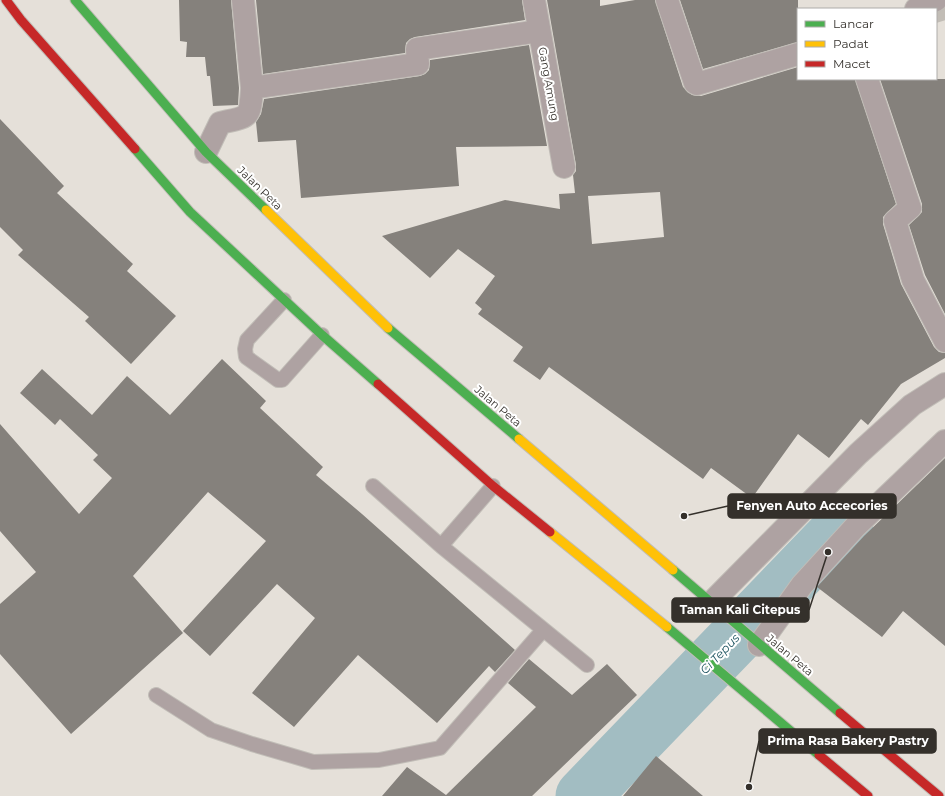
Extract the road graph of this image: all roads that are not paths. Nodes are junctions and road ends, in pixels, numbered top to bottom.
1 (6, 0) edge
2 (75, 0) edge
3 (243, 0) edge
4 (534, 0) edge
5 (667, 0) edge
6 (936, 0) edge
7 (918, 8) edge
8 (539, 31) junction
9 (797, 54) edge
10 (867, 80) edge
11 (252, 88) junction
12 (206, 152) junction
13 (564, 167) dead end
14 (284, 300) junction
15 (322, 335) junction
16 (945, 341) edge
17 (945, 384) edge
18 (945, 441) edge
19 (373, 486) dead end
20 (493, 486) junction
21 (441, 546) junction
22 (715, 605) junction
23 (543, 630) junction
24 (755, 642) junction
25 (587, 665) dead end
26 (156, 694) dead end
27 (868, 796) edge
28 (939, 796) edge

1 - 14 main road
2 - 12 main road, Jalan Peta
3 - 11 street
4 - 8 street, Gang Amung
5 - 9 street
6 - 7 street
8 - 11 street
8 - 13 street, Gang Amung
10 - 16 street
11 - 12 street
12 - 22 main road, Jalan Peta
14 - 15 main road
14 - 15 lane
15 - 20 main road
17 - 22 street
18 - 24 street
19 - 21 lane
20 - 21 lane
20 - 27 main road
21 - 23 lane
22 - 24 main road, Jalan Peta
23 - 25 lane
23 - 26 lane
24 - 28 main road, Jalan Peta

